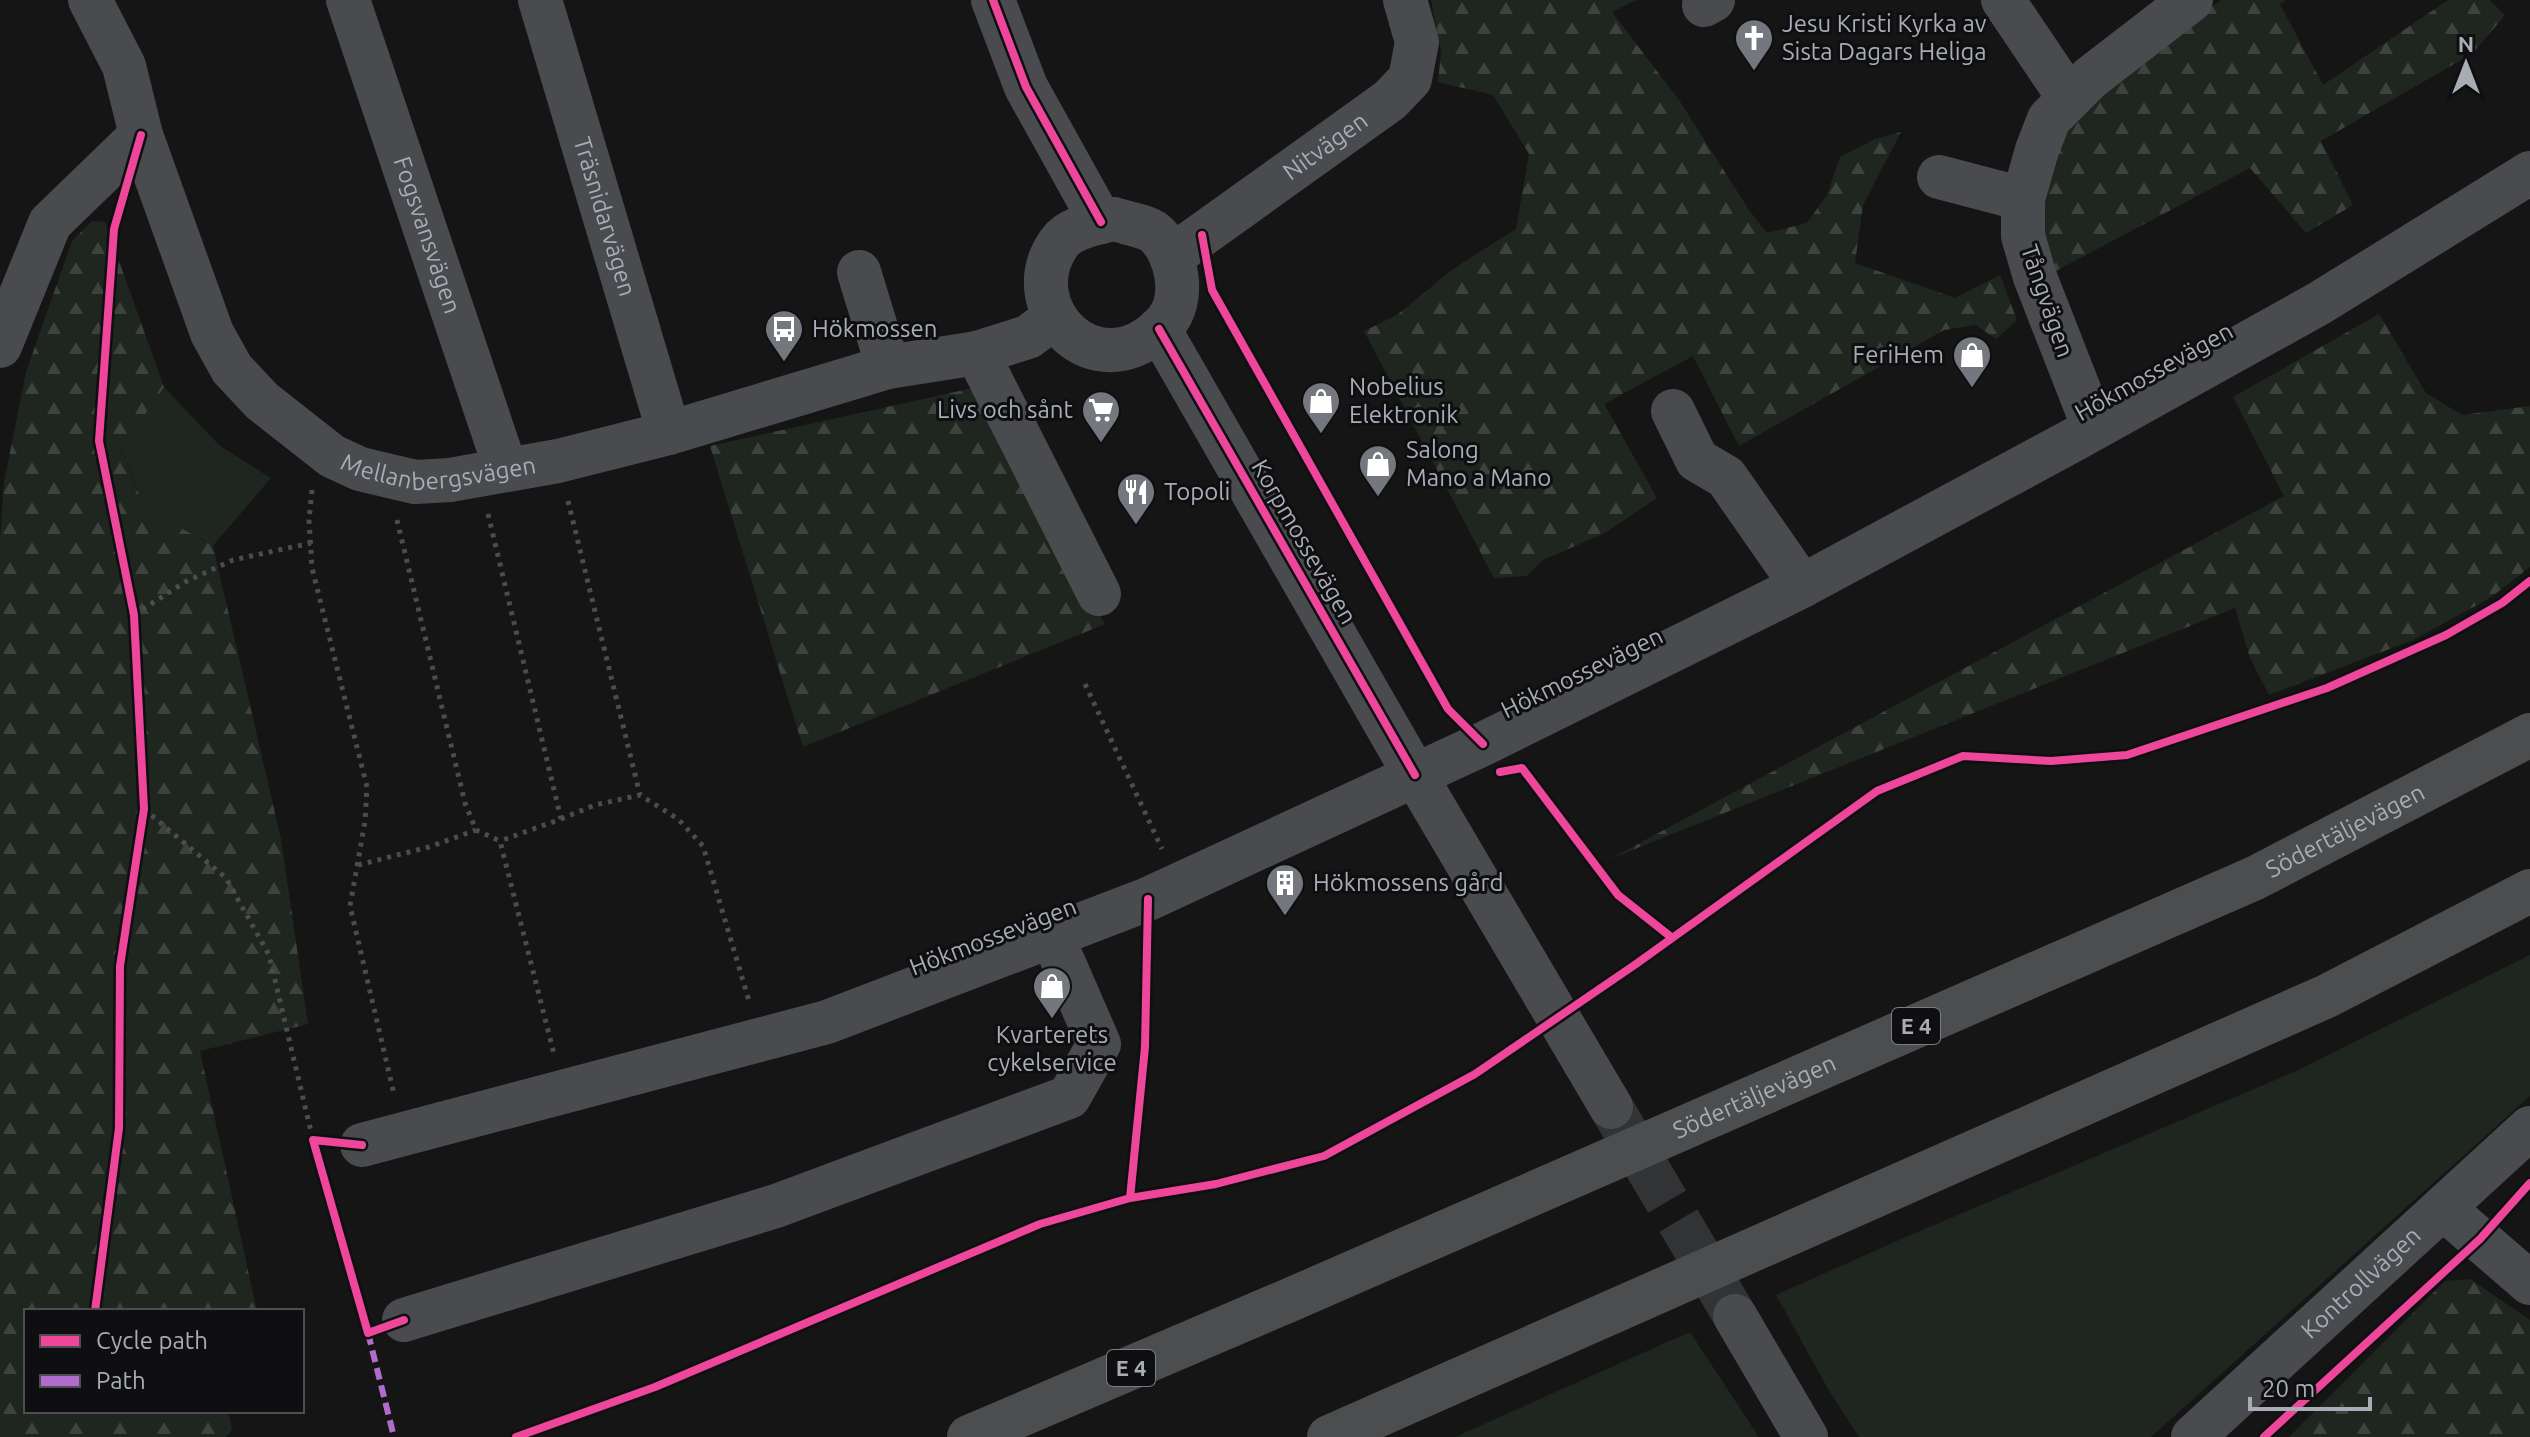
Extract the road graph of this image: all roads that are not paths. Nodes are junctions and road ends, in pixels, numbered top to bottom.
1 (90, 0) edge
2 (348, 0) edge
3 (540, 0) edge
4 (993, 0) edge
5 (1405, 0) edge
6 (2003, 0) edge
7 (2191, 0) edge
8 (2069, 98) junction
9 (141, 135) junction
10 (2530, 173) edge
11 (1939, 177) dead end
12 (2023, 199) junction
13 (1101, 222) junction
14 (1171, 257) junction
15 (859, 272) dead end
16 (1055, 317) junction
17 (1159, 329) junction
18 (0, 346) edge
19 (977, 353) junction
20 (888, 367) junction
21 (1673, 411) dead end
22 (2094, 428) junction
23 (669, 433) junction
24 (492, 472) junction
25 (1802, 586) junction
26 (1099, 594) dead end
27 (2530, 735) edge
28 (1415, 775) junction
29 (2530, 891) edge
30 (1052, 936) junction
31 (1611, 1107) tunnel mouth
32 (2530, 1128) edge
33 (383, 1140) road end
34 (2443, 1208) junction
35 (2530, 1283) edge
36 (1735, 1316) tunnel mouth
37 (404, 1320) dead end
38 (969, 1437) edge
39 (1329, 1437) edge
40 (1806, 1437) edge
41 (2193, 1437) edge

1 - 9 street, Mellanbergsvägen
2 - 24 street, Fogsvansvägen
3 - 23 street, Träsnidarvägen
4 - 13 street
5 - 14 street, Nitvägen
6 - 8 street
7 - 8 street, Tångvägen
8 - 12 street, Tångvägen
9 - 18 street
9 - 24 street, Mellanbergsvägen
10 - 22 street, Hökmossevägen
11 - 12 street
12 - 22 street, Tångvägen
13 - 14 street
13 - 16 street
14 - 17 street
15 - 20 street
16 - 17 street
16 - 19 street, Mellanbergsvägen
17 - 28 street, Korpmossevägen
19 - 20 street, Mellanbergsvägen
19 - 26 street
20 - 23 street, Mellanbergsvägen
21 - 25 street
22 - 25 street, Hökmossevägen
23 - 24 street, Mellanbergsvägen
25 - 28 street, Hökmossevägen
27 - 38 highway, Södertäljevägen / E 4
28 - 30 street, Hökmossevägen
28 - 31 street, Korpmossevägen
29 - 39 highway
30 - 33 street, Hökmossevägen
30 - 37 street
32 - 34 street, Kontrollvägen
34 - 35 street
34 - 41 street, Kontrollvägen
36 - 40 street

